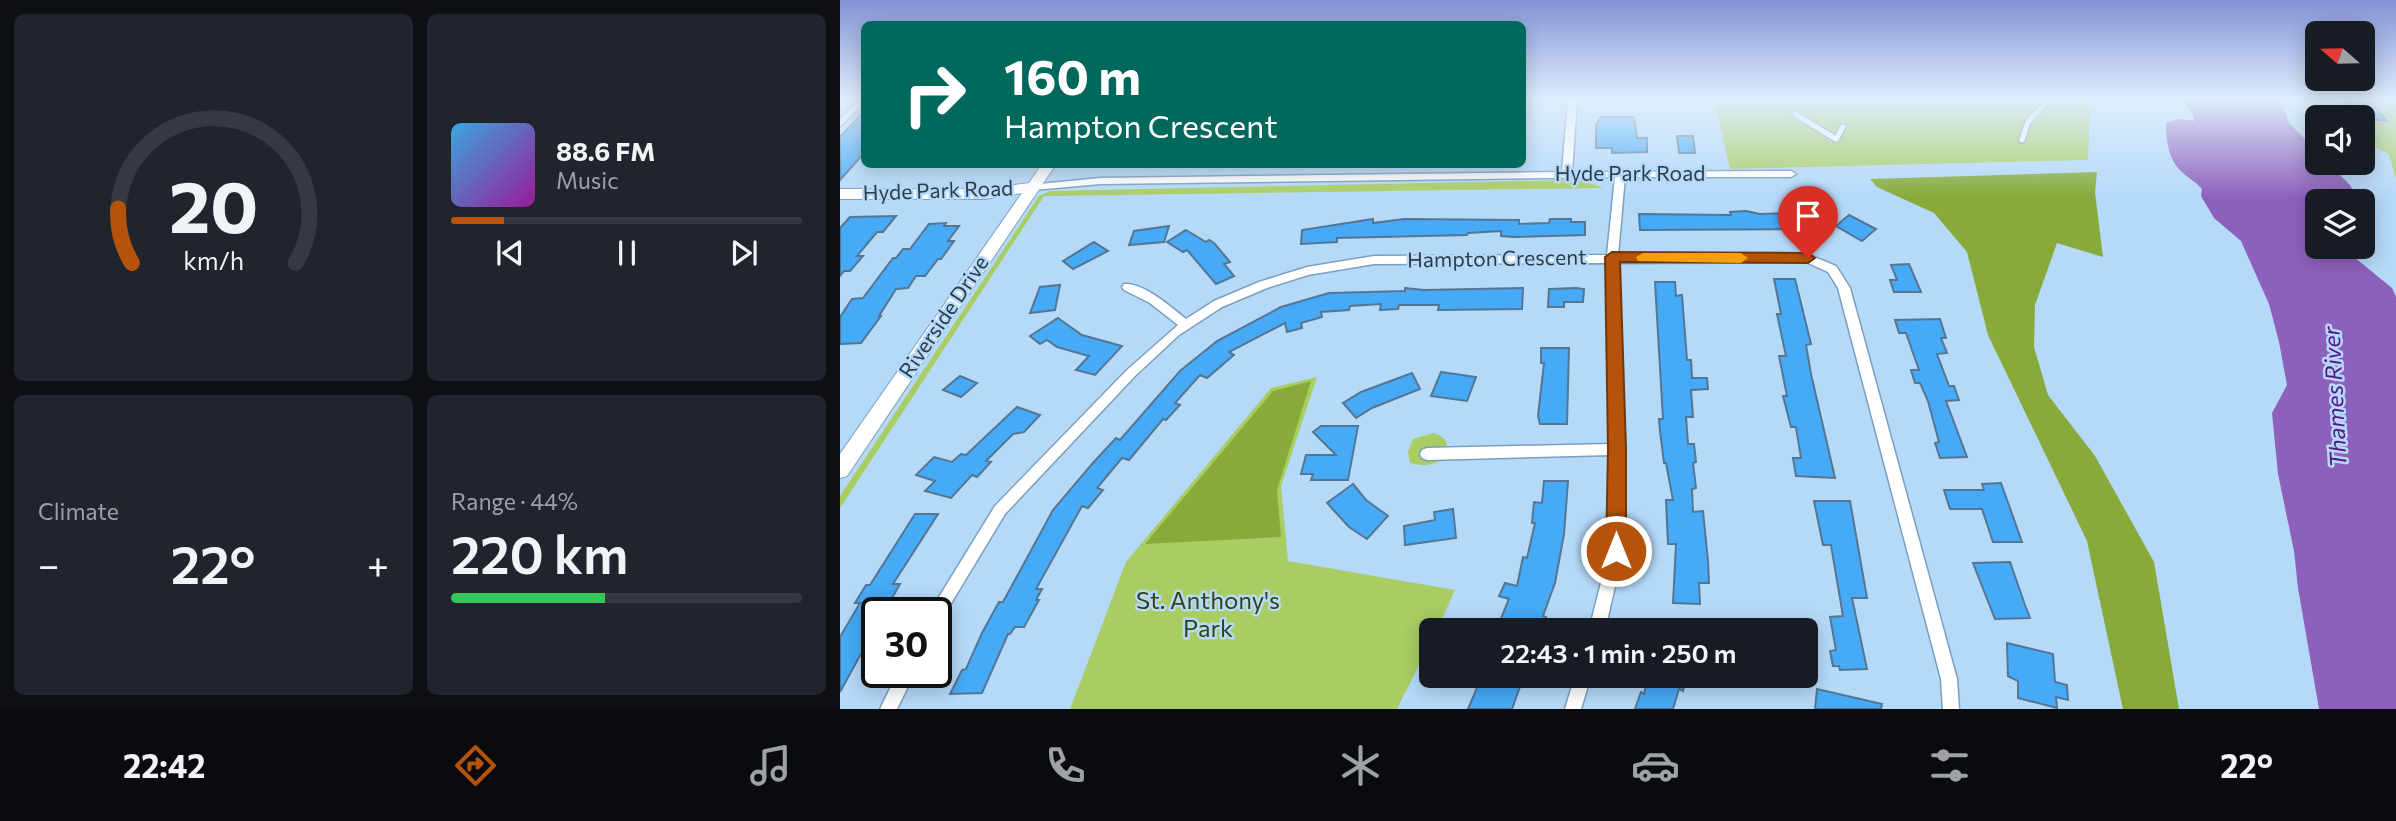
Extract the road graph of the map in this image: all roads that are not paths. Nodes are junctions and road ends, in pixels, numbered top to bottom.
1 (1570, 132) edge
2 (1825, 132) edge
3 (1840, 132) edge
4 (2025, 132) edge
5 (2022, 140) dead end
6 (1046, 168) edge
7 (1620, 174) junction
8 (1791, 174) dead end
9 (1567, 175) junction
10 (1034, 187) junction
11 (840, 194) edge
12 (1612, 257) junction
13 (1128, 287) dead end
14 (1185, 324) junction
15 (1617, 449) junction
16 (1427, 454) dead end
17 (840, 470) edge
18 (947, 597) edge
19 (1600, 618) edge
20 (899, 688) edge
21 (1579, 688) edge
22 (888, 709) edge
23 (1573, 709) edge
24 (1951, 709) edge

1 - 9 street
2 - 3 lane
4 - 5 lane
6 - 10 main road, Riverside Drive
7 - 8 street, Hyde Park Road
7 - 9 street, Hyde Park Road
7 - 12 street
9 - 10 street, Hyde Park Road
10 - 11 main road, Hyde Park Road
10 - 17 main road, Riverside Drive
12 - 14 street, Hampton Crescent
12 - 15 street
12 - 24 street, Hampton Crescent
13 - 14 street
14 - 18 street, Hampton Crescent
15 - 16 street
15 - 19 street
20 - 22 street
21 - 23 street

